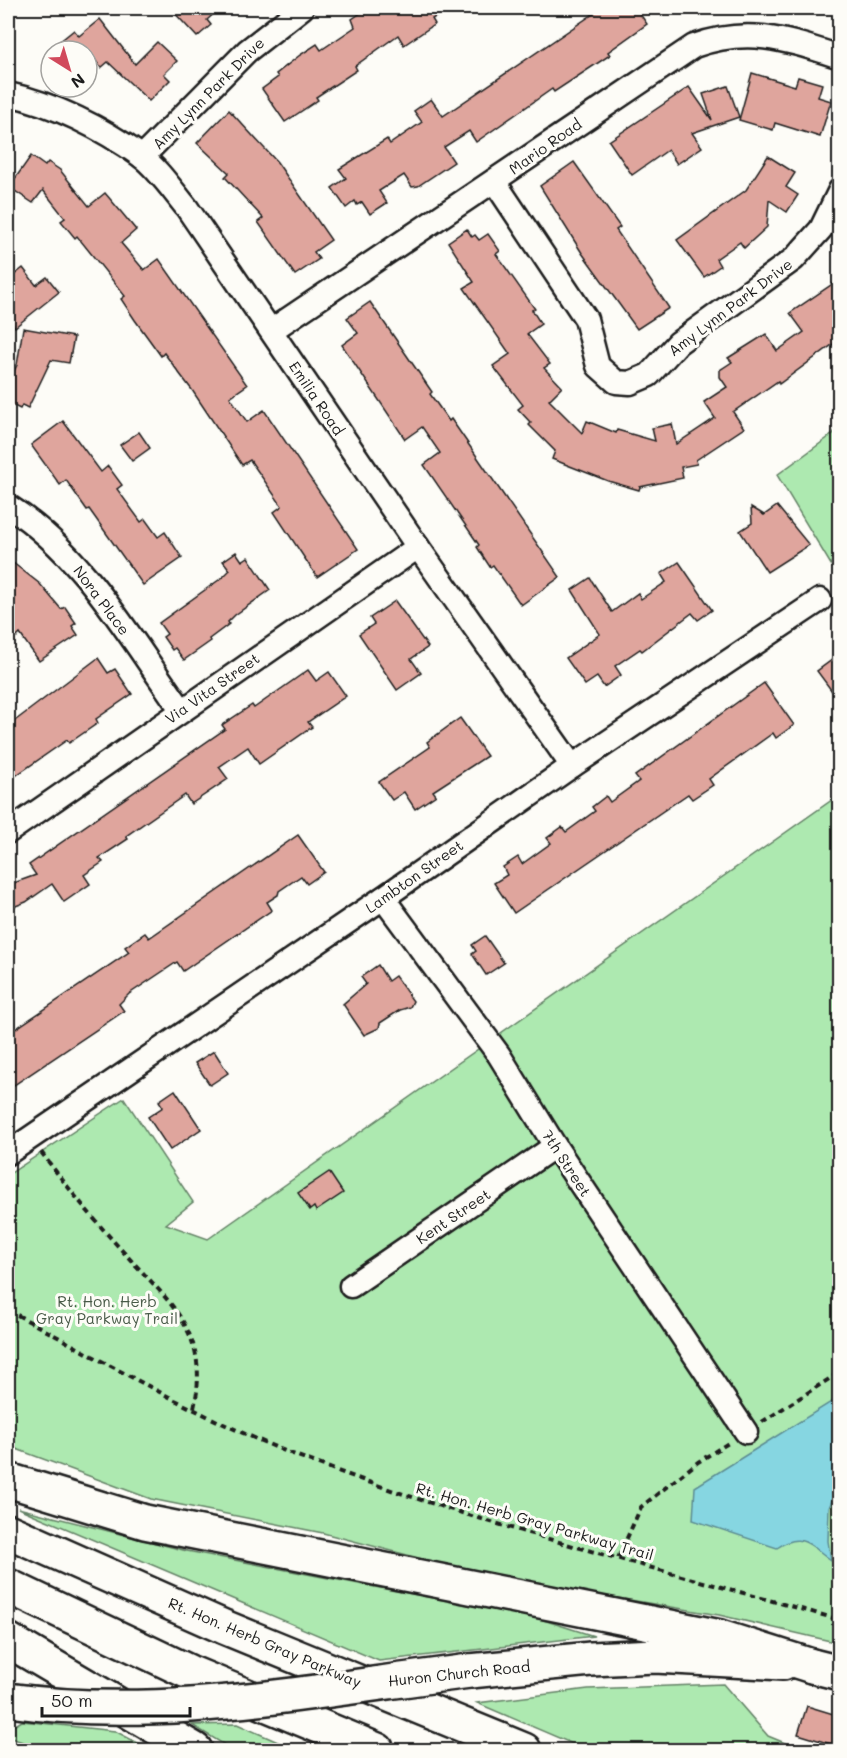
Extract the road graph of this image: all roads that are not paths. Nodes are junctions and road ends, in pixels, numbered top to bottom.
1 (302, 8) edge
2 (840, 57) edge
3 (8, 94) edge
4 (142, 157) junction
5 (494, 181) junction
6 (840, 190) edge
7 (272, 330) junction
8 (8, 506) edge
9 (418, 547) junction
10 (820, 600) dead end
11 (181, 709) junction
12 (572, 766) junction
13 (8, 832) edge
14 (383, 898) junction
15 (555, 1146) junction
16 (8, 1153) edge
17 (351, 1286) dead end
18 (746, 1432) road end
19 (8, 1480) edge
20 (8, 1531) edge
21 (8, 1586) edge
22 (8, 1640) edge
23 (826, 1669) edge
24 (8, 1700) edge
25 (195, 1750) edge
26 (377, 1750) edge
27 (524, 1750) edge

1 - 4 street, Amy Lynn Park Drive
2 - 5 street, Mario Road
3 - 4 street, Emilia Road
4 - 7 street, Emilia Road
5 - 6 street, Amy Lynn Park Drive
5 - 7 street, Mario Road
7 - 9 street, Emilia Road
8 - 11 street, Nora Place
9 - 11 street, Via Vita Street
9 - 12 street, Emilia Road
10 - 12 street, Lambton Street
11 - 13 street, Via Vita Street
12 - 14 street, Lambton Street
14 - 15 street, 7th Street
14 - 16 street, Lambton Street
15 - 17 street, Kent Street
15 - 18 street, 7th Street
19 - 23 main road
20 - 27 main road, Rt. Hon. Herb Gray Parkway
21 - 26 main road
22 - 25 main road
23 - 24 main road, Huron Church Road, bridge

